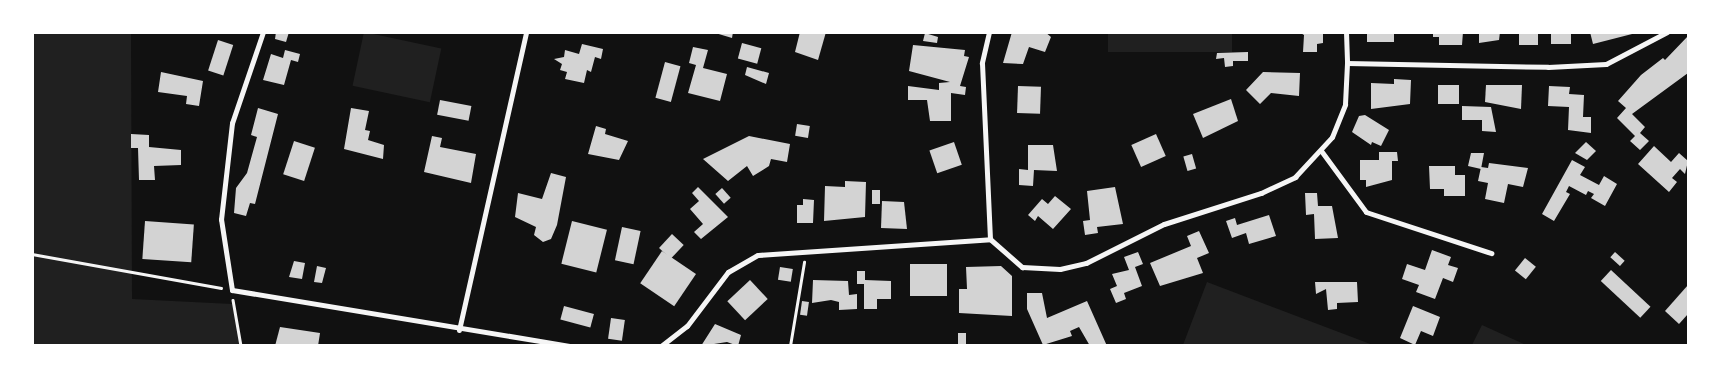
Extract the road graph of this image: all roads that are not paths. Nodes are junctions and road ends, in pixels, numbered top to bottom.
1 (263, 32) edge
2 (526, 32) edge
3 (990, 32) edge
4 (1346, 32) edge
5 (1668, 32) edge
6 (1347, 63) junction
7 (1322, 152) junction
8 (990, 239) junction
9 (1491, 253) dead end
10 (459, 330) junction
11 (569, 346) edge
12 (661, 346) edge

1 - 10 street
2 - 10 street
3 - 8 street
4 - 6 street
5 - 6 street
6 - 7 street
7 - 8 street
7 - 9 street
8 - 12 street
10 - 11 street

